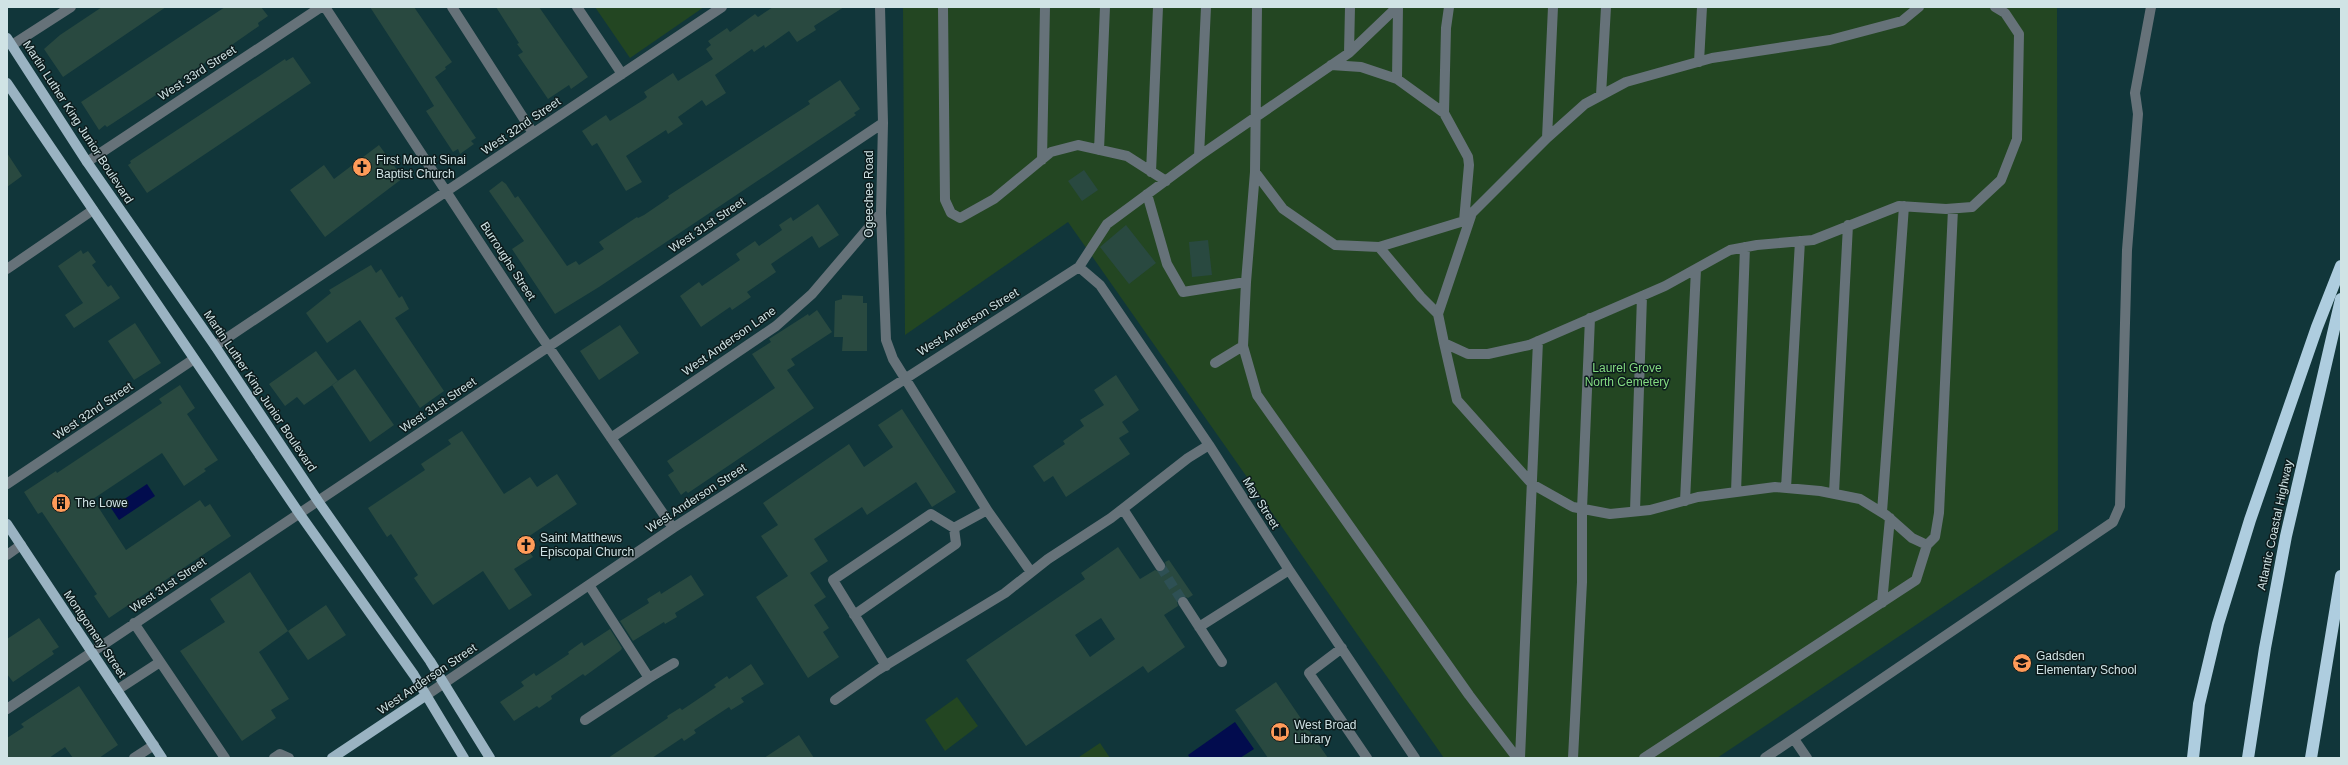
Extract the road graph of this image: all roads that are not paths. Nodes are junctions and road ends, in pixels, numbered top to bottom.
1 (71, 7) edge
2 (321, 7) edge
3 (325, 7) edge
4 (452, 7) edge
5 (577, 7) edge
6 (722, 7) edge
7 (880, 7) edge
8 (943, 7) edge
9 (1045, 7) edge
10 (1105, 7) edge
11 (1158, 7) edge
12 (1206, 7) edge
13 (1256, 7) edge
14 (1350, 7) edge
15 (1398, 7) edge
16 (1449, 7) edge
17 (1553, 7) edge
18 (1606, 7) edge
19 (1702, 7) edge
20 (1920, 7) edge
21 (1995, 7) edge
22 (2151, 7) edge
23 (9, 42) edge
24 (1349, 53) junction
25 (1699, 62) junction
26 (1332, 64) junction
27 (622, 74) junction
28 (1397, 79) junction
29 (7, 83) edge
30 (1601, 95) junction
31 (1444, 113) junction
32 (1254, 117) junction
33 (883, 123) junction
34 (533, 133) junction
35 (1546, 138) junction
36 (1099, 150) junction
37 (1199, 156) junction
38 (1042, 160) junction
39 (87, 162) junction
40 (1152, 172) junction
41 (1255, 172) junction
42 (1166, 180) junction
43 (447, 191) junction
44 (1147, 194) junction
45 (1904, 206) junction
46 (1953, 209) junction
47 (93, 210) junction
48 (881, 213) junction
49 (1468, 218) junction
50 (1848, 225) junction
51 (1800, 241) junction
52 (1379, 247) junction
53 (1745, 247) junction
54 (2341, 266) edge
55 (1079, 267) junction
56 (7, 269) edge
57 (1696, 269) junction
58 (1246, 282) junction
59 (1642, 296) junction
60 (2341, 299) edge
61 (1438, 314) junction
62 (1590, 318) junction
63 (1538, 341) junction
64 (1444, 343) junction
65 (215, 346) junction
66 (549, 346) junction
67 (1243, 346) junction
68 (194, 359) junction
69 (1215, 363) dead end
70 (905, 377) junction
71 (611, 438) junction
72 (1209, 445) junction
73 (7, 484) edge
74 (1532, 484) junction
75 (1786, 488) junction
76 (1736, 492) junction
77 (1834, 493) junction
78 (318, 501) junction
79 (1685, 501) junction
80 (1123, 508) junction
81 (1582, 509) junction
82 (987, 510) junction
83 (1635, 511) junction
84 (299, 512) junction
85 (1886, 515) junction
86 (7, 524) edge
87 (673, 528) junction
88 (954, 528) junction
89 (21, 545) junction
90 (1927, 545) junction
91 (7, 555) edge
92 (1160, 566) tunnel mouth
93 (1289, 570) junction
94 (1031, 572) junction
95 (2341, 576) edge
96 (589, 585) junction
97 (1183, 602) tunnel mouth
98 (1882, 603) junction
99 (854, 615) junction
100 (134, 623) junction
101 (1199, 627) junction
102 (1342, 648) junction
103 (92, 652) junction
104 (160, 662) junction
105 (1222, 662) dead end
106 (674, 663) dead end
107 (886, 666) junction
108 (649, 678) junction
109 (444, 683) junction
110 (117, 690) junction
111 (425, 696) junction
112 (835, 700) dead end
113 (7, 709) edge
114 (585, 720) dead end
115 (1794, 739) junction
116 (154, 745) junction
117 (134, 758) edge
118 (162, 758) edge
119 (225, 758) edge
120 (274, 758) edge
121 (289, 758) edge
122 (332, 758) edge
123 (464, 758) edge
124 (490, 758) edge
125 (1367, 758) edge
126 (1415, 758) edge
127 (1517, 758) edge
128 (1520, 758) edge
129 (1573, 758) edge
130 (1644, 758) edge
131 (1765, 758) edge
132 (1807, 758) edge
133 (2193, 758) edge
134 (2248, 758) edge
135 (2311, 758) edge

1 - 23 street
2 - 39 street, West 33rd Street
3 - 43 street, Burroughs Street
4 - 34 street
5 - 27 street
6 - 27 street, West 32nd Street
7 - 33 street, Ogeechee Road
8 - 38 street
9 - 38 street
10 - 36 street
11 - 40 street
12 - 37 street
13 - 32 street
14 - 24 street
15 - 24 street
15 - 28 street
16 - 31 street
17 - 35 street
18 - 30 street
19 - 25 street
20 - 25 street
21 - 46 street
22 - 115 street
23 - 39 main road, Martin Luther King Junior Boulevard
24 - 26 street
25 - 30 street
26 - 28 street
26 - 32 street
27 - 34 street, West 32nd Street
28 - 31 street
29 - 47 main road
30 - 35 street
31 - 49 street
32 - 37 street
32 - 41 street
33 - 48 street, Ogeechee Road
33 - 66 street, West 31st Street
34 - 43 street, West 32nd Street
35 - 49 street
36 - 38 street
36 - 40 street
37 - 42 street
39 - 65 main road, Martin Luther King Junior Boulevard
40 - 42 street
41 - 52 street
41 - 58 street
42 - 44 street
43 - 65 street, West 32nd Street
43 - 66 street, Burroughs Street
44 - 55 street
44 - 58 street
45 - 46 street
45 - 50 street
45 - 85 street
46 - 90 street
47 - 56 street
47 - 68 main road
48 - 70 street, Ogeechee Road
48 - 71 street, West Anderson Lane
49 - 52 street
49 - 61 street
50 - 51 street
50 - 77 street
51 - 53 street
51 - 75 street
52 - 61 street
53 - 57 street
53 - 76 street
54 - 133 highway
55 - 70 street, West Anderson Street
55 - 72 street, May Street
57 - 59 street
57 - 79 street
58 - 67 street
59 - 62 street
59 - 83 street
60 - 134 highway, Atlantic Coastal Highway
61 - 64 street
62 - 63 street
62 - 81 street
63 - 64 street
63 - 74 street
64 - 74 street
65 - 78 main road, Martin Luther King Junior Boulevard
66 - 71 street, Burroughs Street
66 - 78 street, West 31st Street
67 - 69 street
67 - 127 street
68 - 73 street, West 32nd Street
68 - 84 main road
70 - 82 street, Ogeechee Road
70 - 87 street, West Anderson Street
71 - 87 street, Burroughs Street
72 - 80 street
72 - 93 street, May Street
74 - 81 street
74 - 128 street
75 - 76 street
75 - 77 street
76 - 79 street
77 - 85 street
78 - 84 street, West 31st Street
78 - 109 main road, Martin Luther King Junior Boulevard
79 - 83 street
80 - 92 street
80 - 94 street
81 - 83 street
81 - 129 street
82 - 88 street
82 - 94 street, Ogeechee Road
84 - 100 street, West 31st Street
84 - 111 main road
85 - 90 street
85 - 98 street
86 - 89 main road, Montgomery Street
87 - 96 street, West Anderson Street
88 - 99 street
88 - 99 street
89 - 91 street
89 - 103 main road, Montgomery Street
90 - 98 street
93 - 101 street
93 - 102 street, May Street
94 - 107 street
95 - 135 highway
96 - 108 street
96 - 109 street, West Anderson Street
97 - 101 street
98 - 130 street
99 - 107 street
100 - 103 street, West 31st Street
100 - 104 street
101 - 105 street
102 - 125 street
102 - 126 street, May Street
103 - 110 main road, Montgomery Street
103 - 113 street, West 31st Street
104 - 110 street
104 - 119 street
106 - 108 street
107 - 112 street
108 - 114 street
109 - 111 street, West Anderson Street
109 - 124 main road, Martin Luther King Junior Boulevard
110 - 116 main road, Montgomery Street
111 - 122 main road, West Anderson Street
111 - 123 main road
115 - 131 street
115 - 132 street
116 - 117 street
116 - 118 main road, Montgomery Street
120 - 121 street

